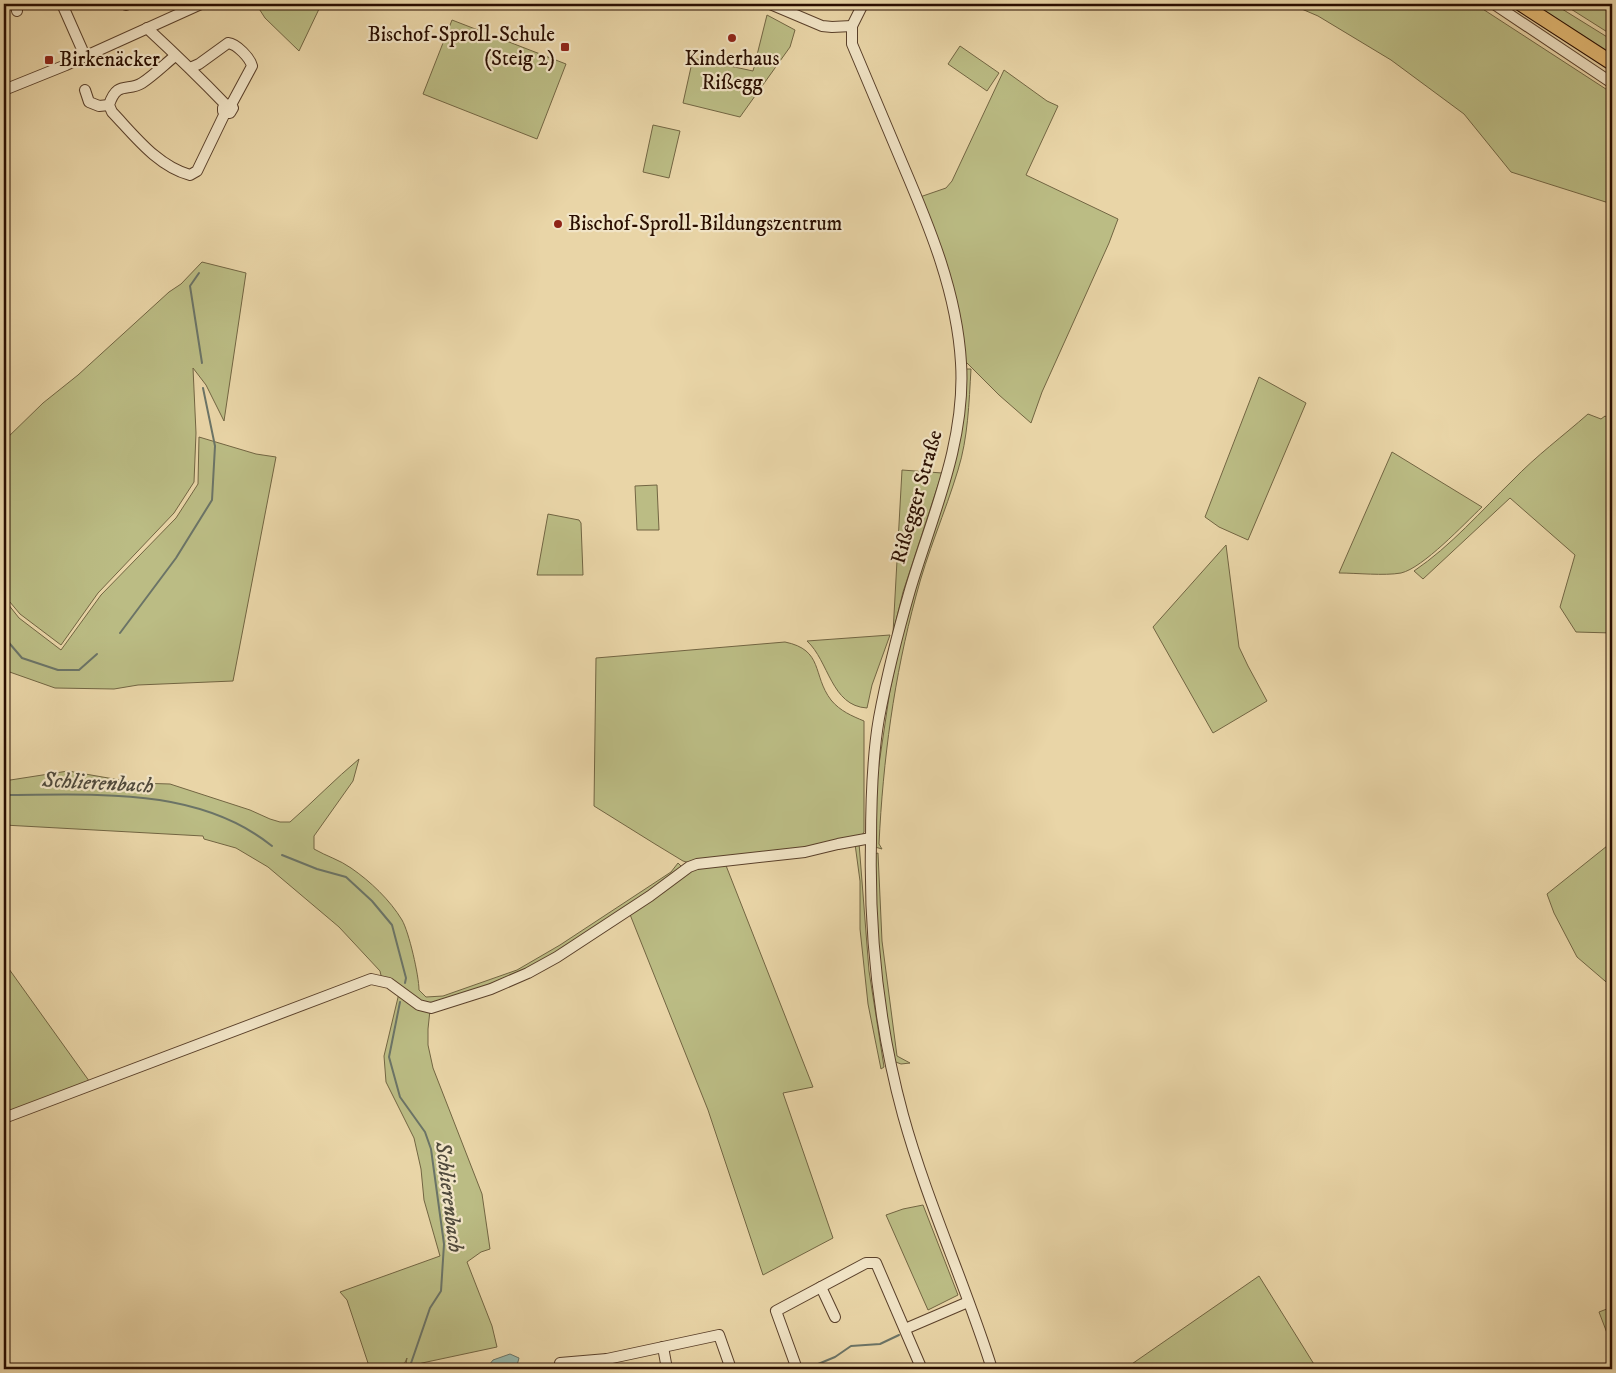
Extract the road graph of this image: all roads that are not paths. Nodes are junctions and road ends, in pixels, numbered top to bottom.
1 (62, 4) edge
2 (201, 4) edge
3 (770, 4) edge
4 (863, 4) edge
5 (1494, 4) edge
6 (1521, 4) edge
7 (852, 26) junction
8 (148, 28) junction
9 (85, 56) junction
10 (176, 56) junction
11 (1612, 63) edge
12 (190, 68) junction
13 (1612, 83) edge
14 (4, 90) edge
15 (85, 90) dead end
16 (108, 105) junction
17 (227, 107) junction
18 (870, 838) junction
19 (4, 1118) edge
20 (821, 1287) junction
21 (968, 1302) junction
22 (835, 1317) dead end
23 (905, 1329) junction
24 (663, 1347) junction
25 (560, 1363) dead end
26 (608, 1364) edge
27 (667, 1369) edge
28 (731, 1369) edge
29 (798, 1369) edge
30 (918, 1369) edge
31 (992, 1369) edge

1 - 9 street
2 - 8 street
3 - 7 street
4 - 7 street
5 - 13 street
6 - 11 highway
7 - 18 street, Rißegger Straße
8 - 9 street
8 - 10 street
9 - 14 street
10 - 12 street
10 - 16 street
12 - 17 street
12 - 17 street
15 - 16 street
16 - 17 street
18 - 19 street
18 - 21 street, Rißegger Straße
20 - 22 street
20 - 23 street
20 - 29 street
21 - 23 street
21 - 31 street, Rißegger Straße
23 - 30 street
24 - 26 street
24 - 27 street
24 - 28 street
25 - 26 street

